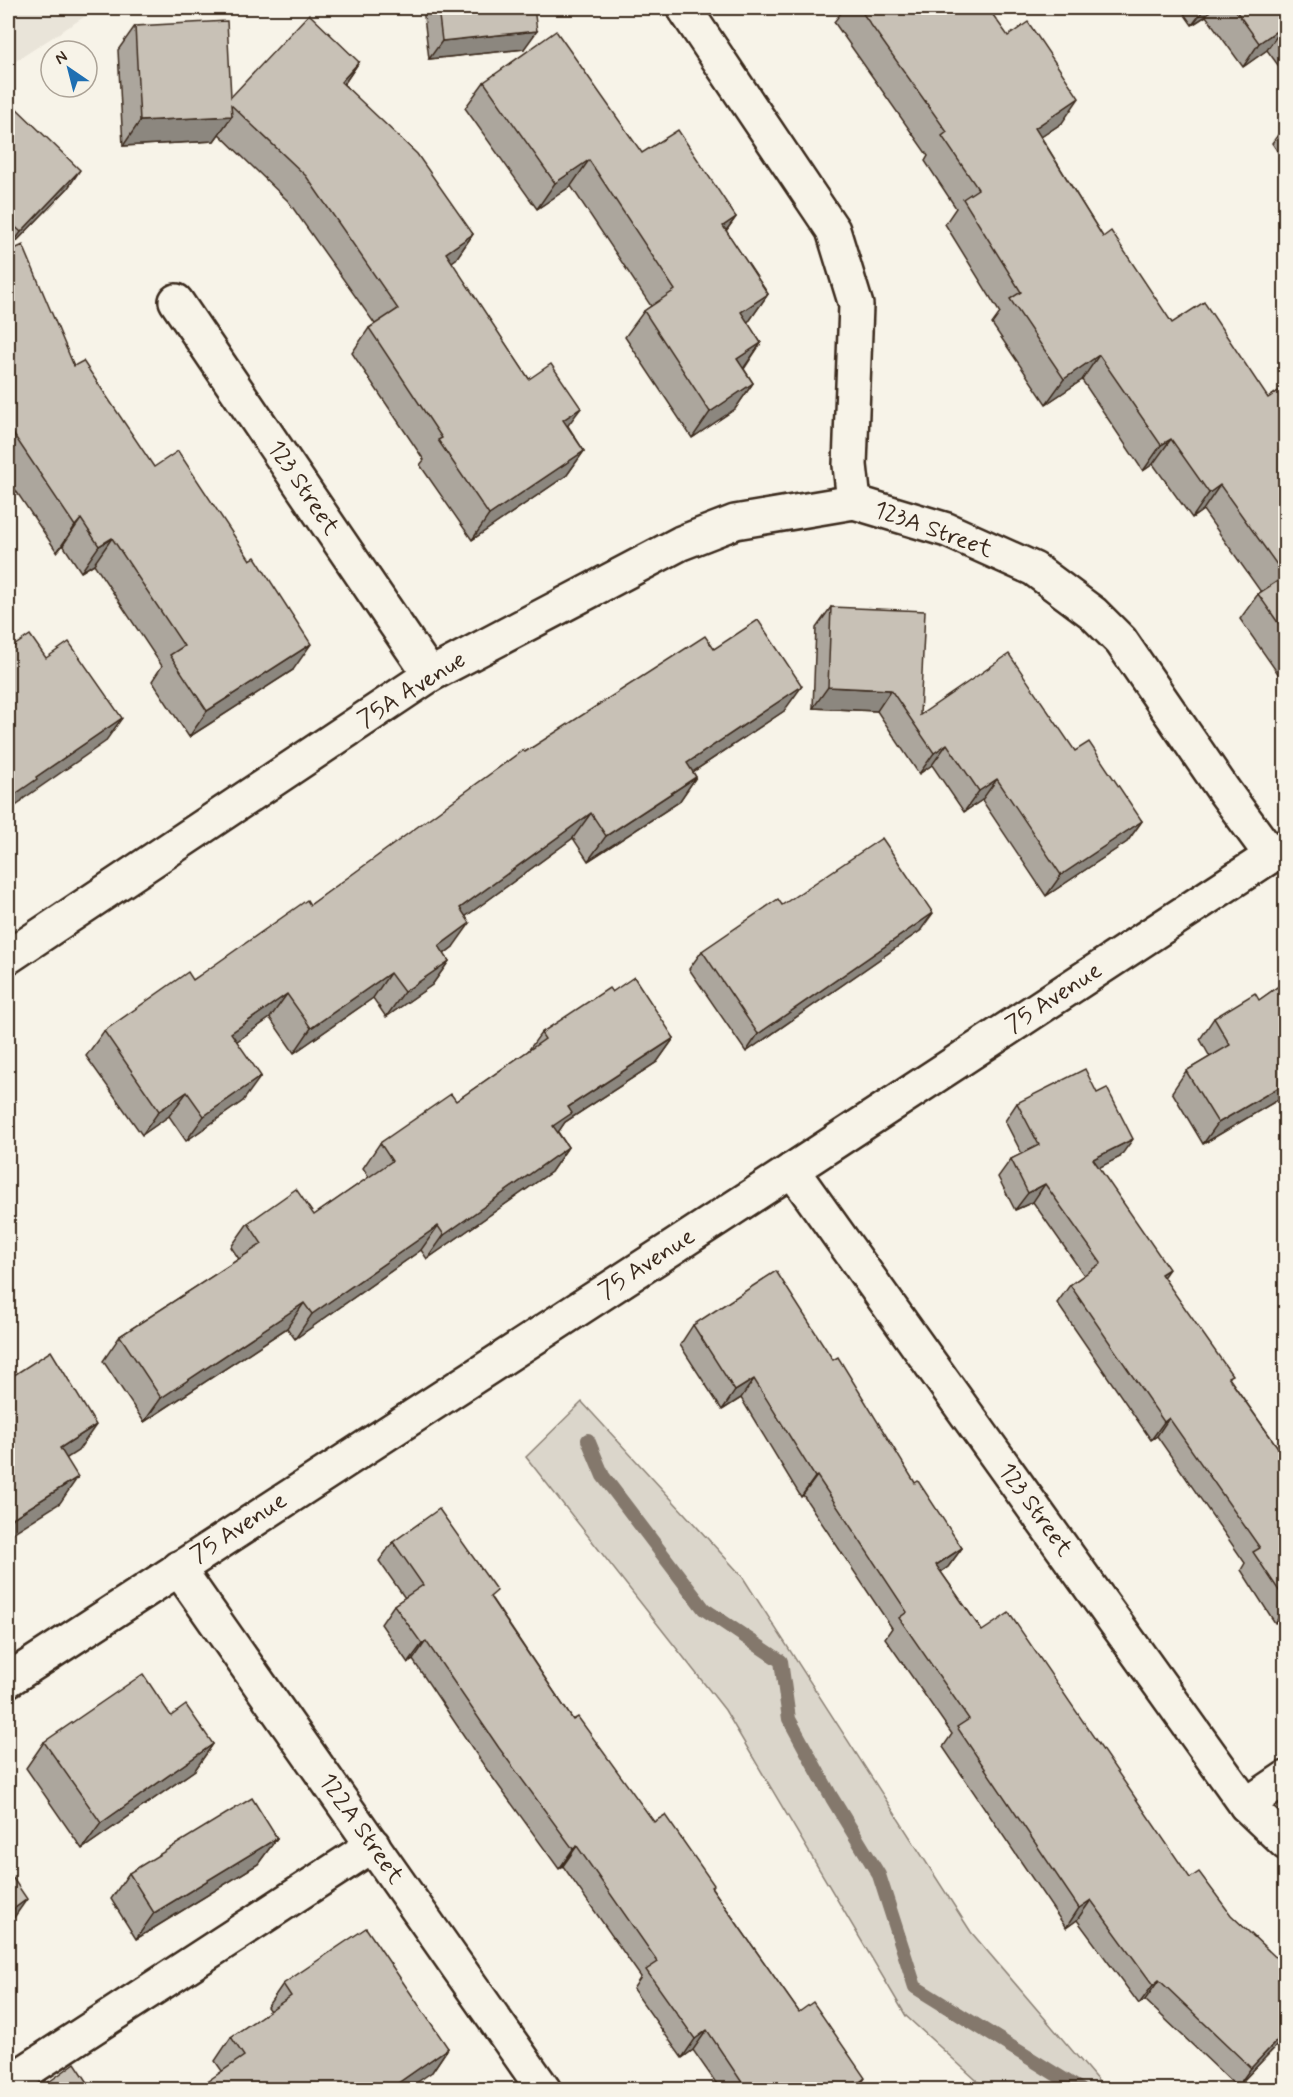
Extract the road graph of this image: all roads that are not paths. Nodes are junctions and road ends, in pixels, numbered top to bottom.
1 (684, 8) edge
2 (176, 301) dead end
3 (854, 502) junction
4 (430, 675) junction
5 (1278, 851) edge
6 (8, 957) edge
7 (792, 1170) junction
8 (178, 1568) junction
9 (8, 1680) edge
10 (1286, 1778) edge
11 (1246, 1805) junction
12 (1286, 1843) edge
13 (373, 1845) junction
14 (8, 2083) edge
15 (544, 2090) edge

1 - 3 street, 123A Street
2 - 4 street, 123 Street
3 - 4 street, 75A Avenue
3 - 5 street, 123A Street
4 - 6 street, 75A Avenue
5 - 7 street, 75 Avenue
7 - 8 street, 75 Avenue
7 - 11 street, 123 Street
8 - 9 street, 75 Avenue
8 - 13 street, 122A Street
10 - 11 street
11 - 12 street, 123 Street
13 - 14 street
13 - 15 street, 122A Street

